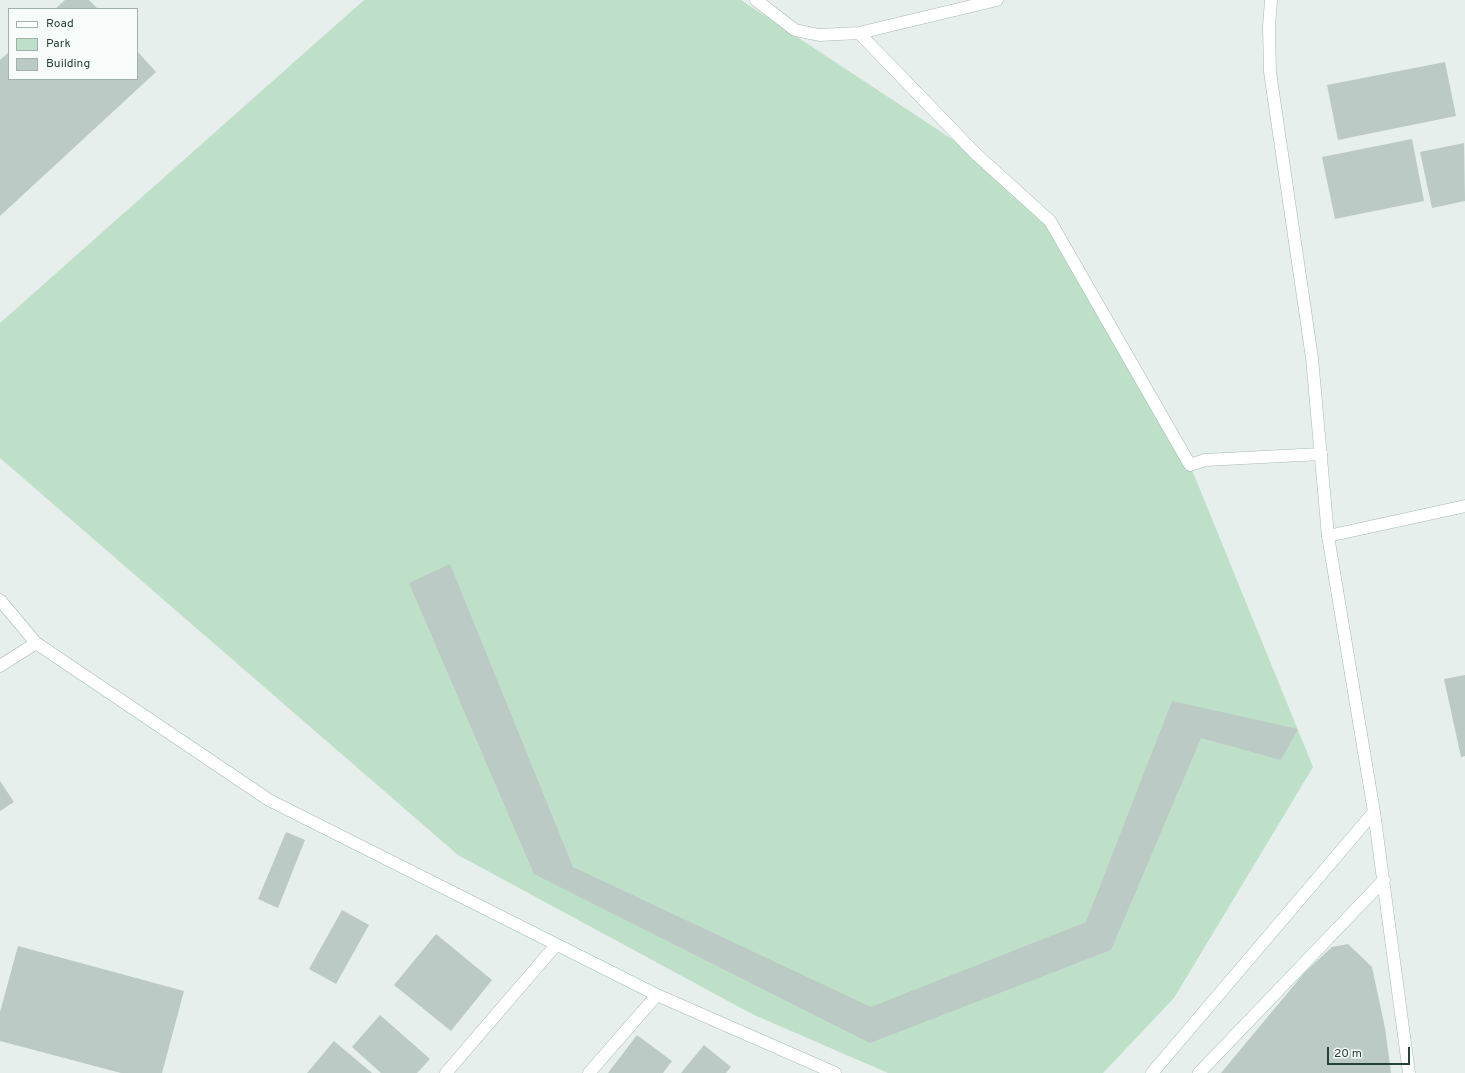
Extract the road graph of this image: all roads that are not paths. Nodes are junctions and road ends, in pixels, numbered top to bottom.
1 (756, 0) edge
2 (997, 0) edge
3 (1271, 0) edge
4 (859, 33) junction
5 (1321, 454) junction
6 (1465, 506) edge
7 (1328, 536) junction
8 (0, 600) edge
9 (36, 643) junction
10 (0, 666) edge
11 (1374, 812) junction
12 (1384, 880) junction
13 (556, 944) junction
14 (658, 995) junction
15 (446, 1073) edge
16 (589, 1073) edge
17 (835, 1073) edge
18 (1152, 1073) edge
19 (1198, 1073) edge
20 (1409, 1073) edge

1 - 4 street
2 - 4 street
3 - 5 street
4 - 5 street
5 - 7 street
6 - 7 street
7 - 11 street
8 - 9 street
9 - 10 street
9 - 13 street
11 - 12 street
11 - 18 street
12 - 19 street
12 - 20 street
13 - 14 street
13 - 15 street
14 - 16 street
14 - 17 street

